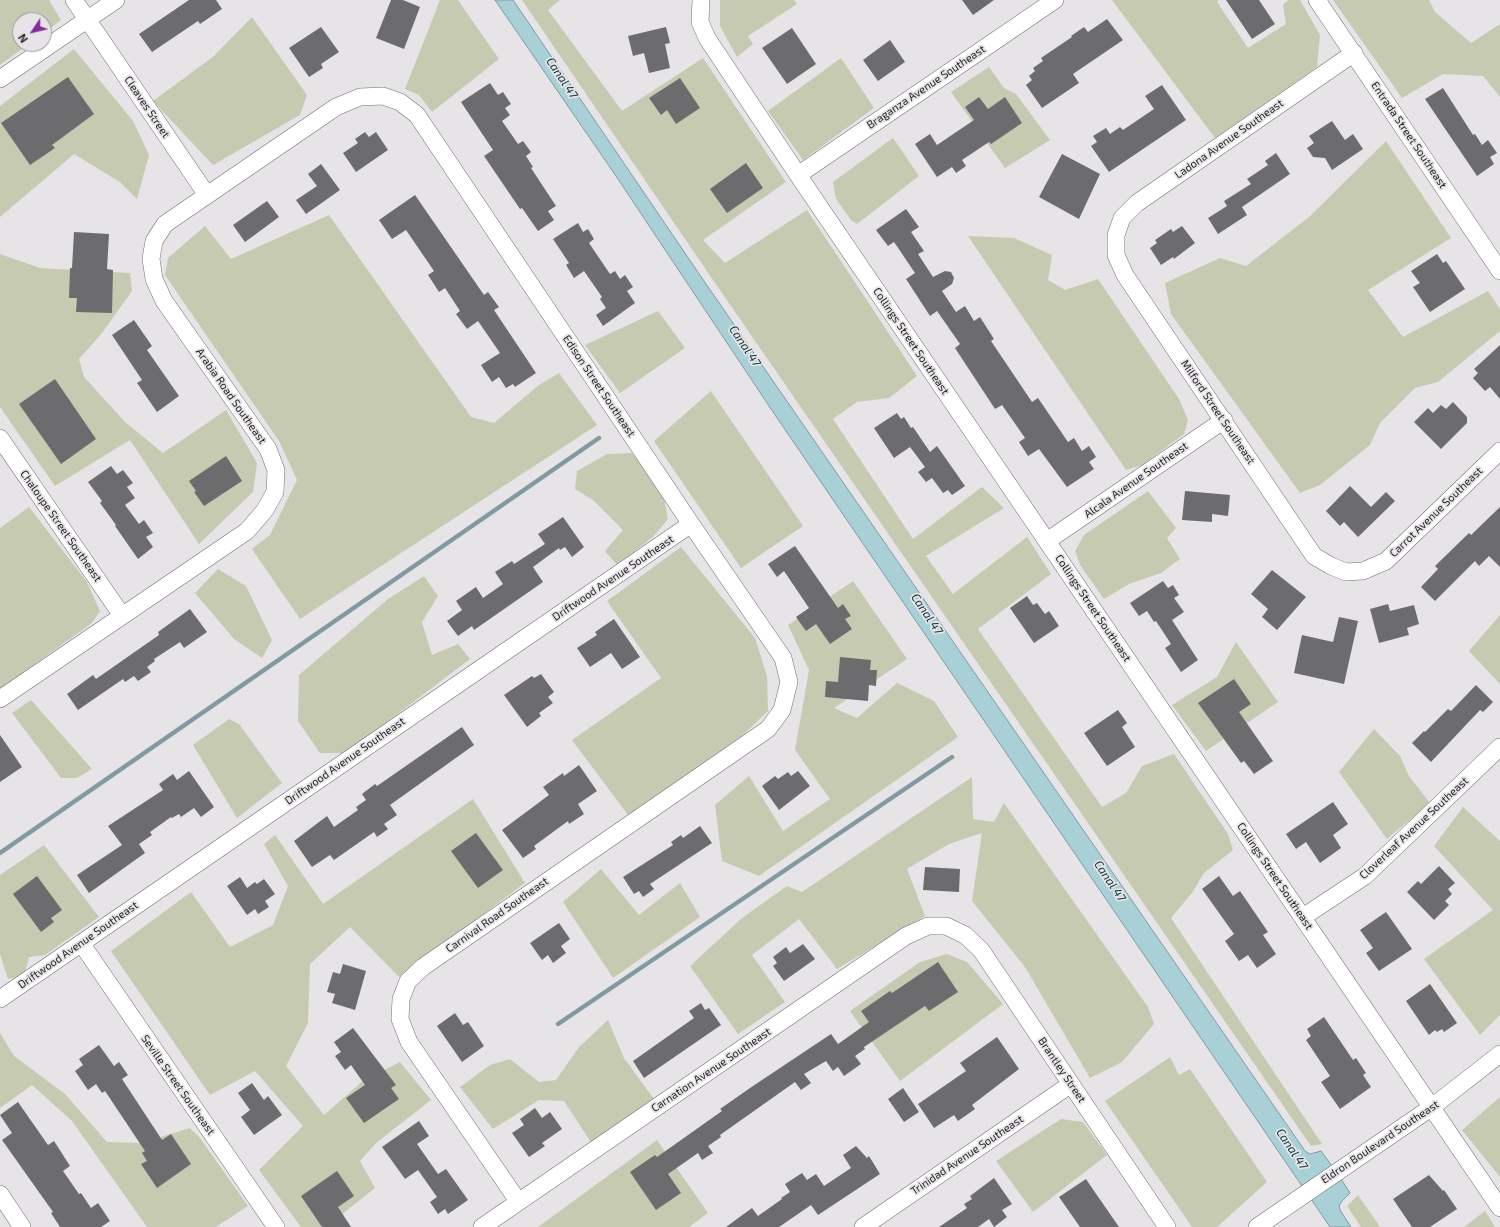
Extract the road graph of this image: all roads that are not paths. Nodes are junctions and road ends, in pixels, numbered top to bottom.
1 (74, 0) edge
2 (116, 0) edge
3 (1055, 0) edge
4 (1317, 0) edge
5 (700, 2) edge
6 (87, 20) junction
7 (1354, 53) junction
8 (0, 79) edge
9 (383, 96) joint
10 (798, 175) junction
11 (207, 195) junction
12 (1116, 235) joint
13 (1500, 271) edge
14 (1224, 420) junction
15 (0, 438) edge
16 (1500, 451) edge
17 (691, 524) junction
18 (1047, 541) junction
19 (1346, 572) joint
20 (121, 614) junction
21 (787, 695) joint
22 (0, 699) edge
23 (1500, 747) edge
24 (1303, 917) junction
25 (946, 926) joint
26 (81, 943) junction
27 (0, 999) edge
28 (1500, 1054) edge
29 (1071, 1084) junction
30 (1432, 1107) junction
31 (0, 1194) edge
32 (518, 1201) junction
33 (1500, 1208) edge
34 (22, 1227) edge
35 (276, 1227) edge
36 (482, 1227) edge
37 (863, 1227) edge
38 (1167, 1227) edge
39 (1257, 1227) edge

1 - 6 street, Cleaves Street
2 - 6 street
3 - 10 street, Braganza Avenue Southeast
4 - 7 street, Entrada Street Southeast
5 - 10 street, Collings Street Southeast
6 - 8 street
6 - 11 street, Cleaves Street
7 - 12 street, Ladona Avenue Southeast
7 - 13 street, Entrada Street Southeast
9 - 11 street, Arabia Road Southeast
9 - 17 street, Edison Street Southeast
10 - 18 street, Collings Street Southeast
11 - 20 street, Arabia Road Southeast
12 - 14 street, Milford Street Southeast
14 - 18 street, Alcala Avenue Southeast
14 - 19 street, Milford Street Southeast
15 - 20 street, Chaloupe Street Southeast
16 - 19 street, Carrot Avenue Southeast
17 - 21 street, Edison Street Southeast
17 - 26 street, Driftwood Avenue Southeast
18 - 24 street, Collings Street Southeast
20 - 22 street, Arabia Road Southeast
21 - 32 street, Carnival Road Southeast
23 - 24 street, Cloverleaf Avenue Southeast
24 - 30 street, Collings Street Southeast
25 - 29 street, Brantley Street
25 - 32 street, Carnation Avenue Southeast
26 - 27 street, Driftwood Avenue Southeast
26 - 35 street, Seville Street Southeast
28 - 30 street, Eldron Boulevard Southeast
29 - 37 street, Trinidad Avenue Southeast
29 - 38 street, Brantley Street
30 - 33 street, Collings Street Southeast
30 - 39 street, Eldron Boulevard Southeast
31 - 34 street
32 - 36 street, Carnation Avenue Southeast

